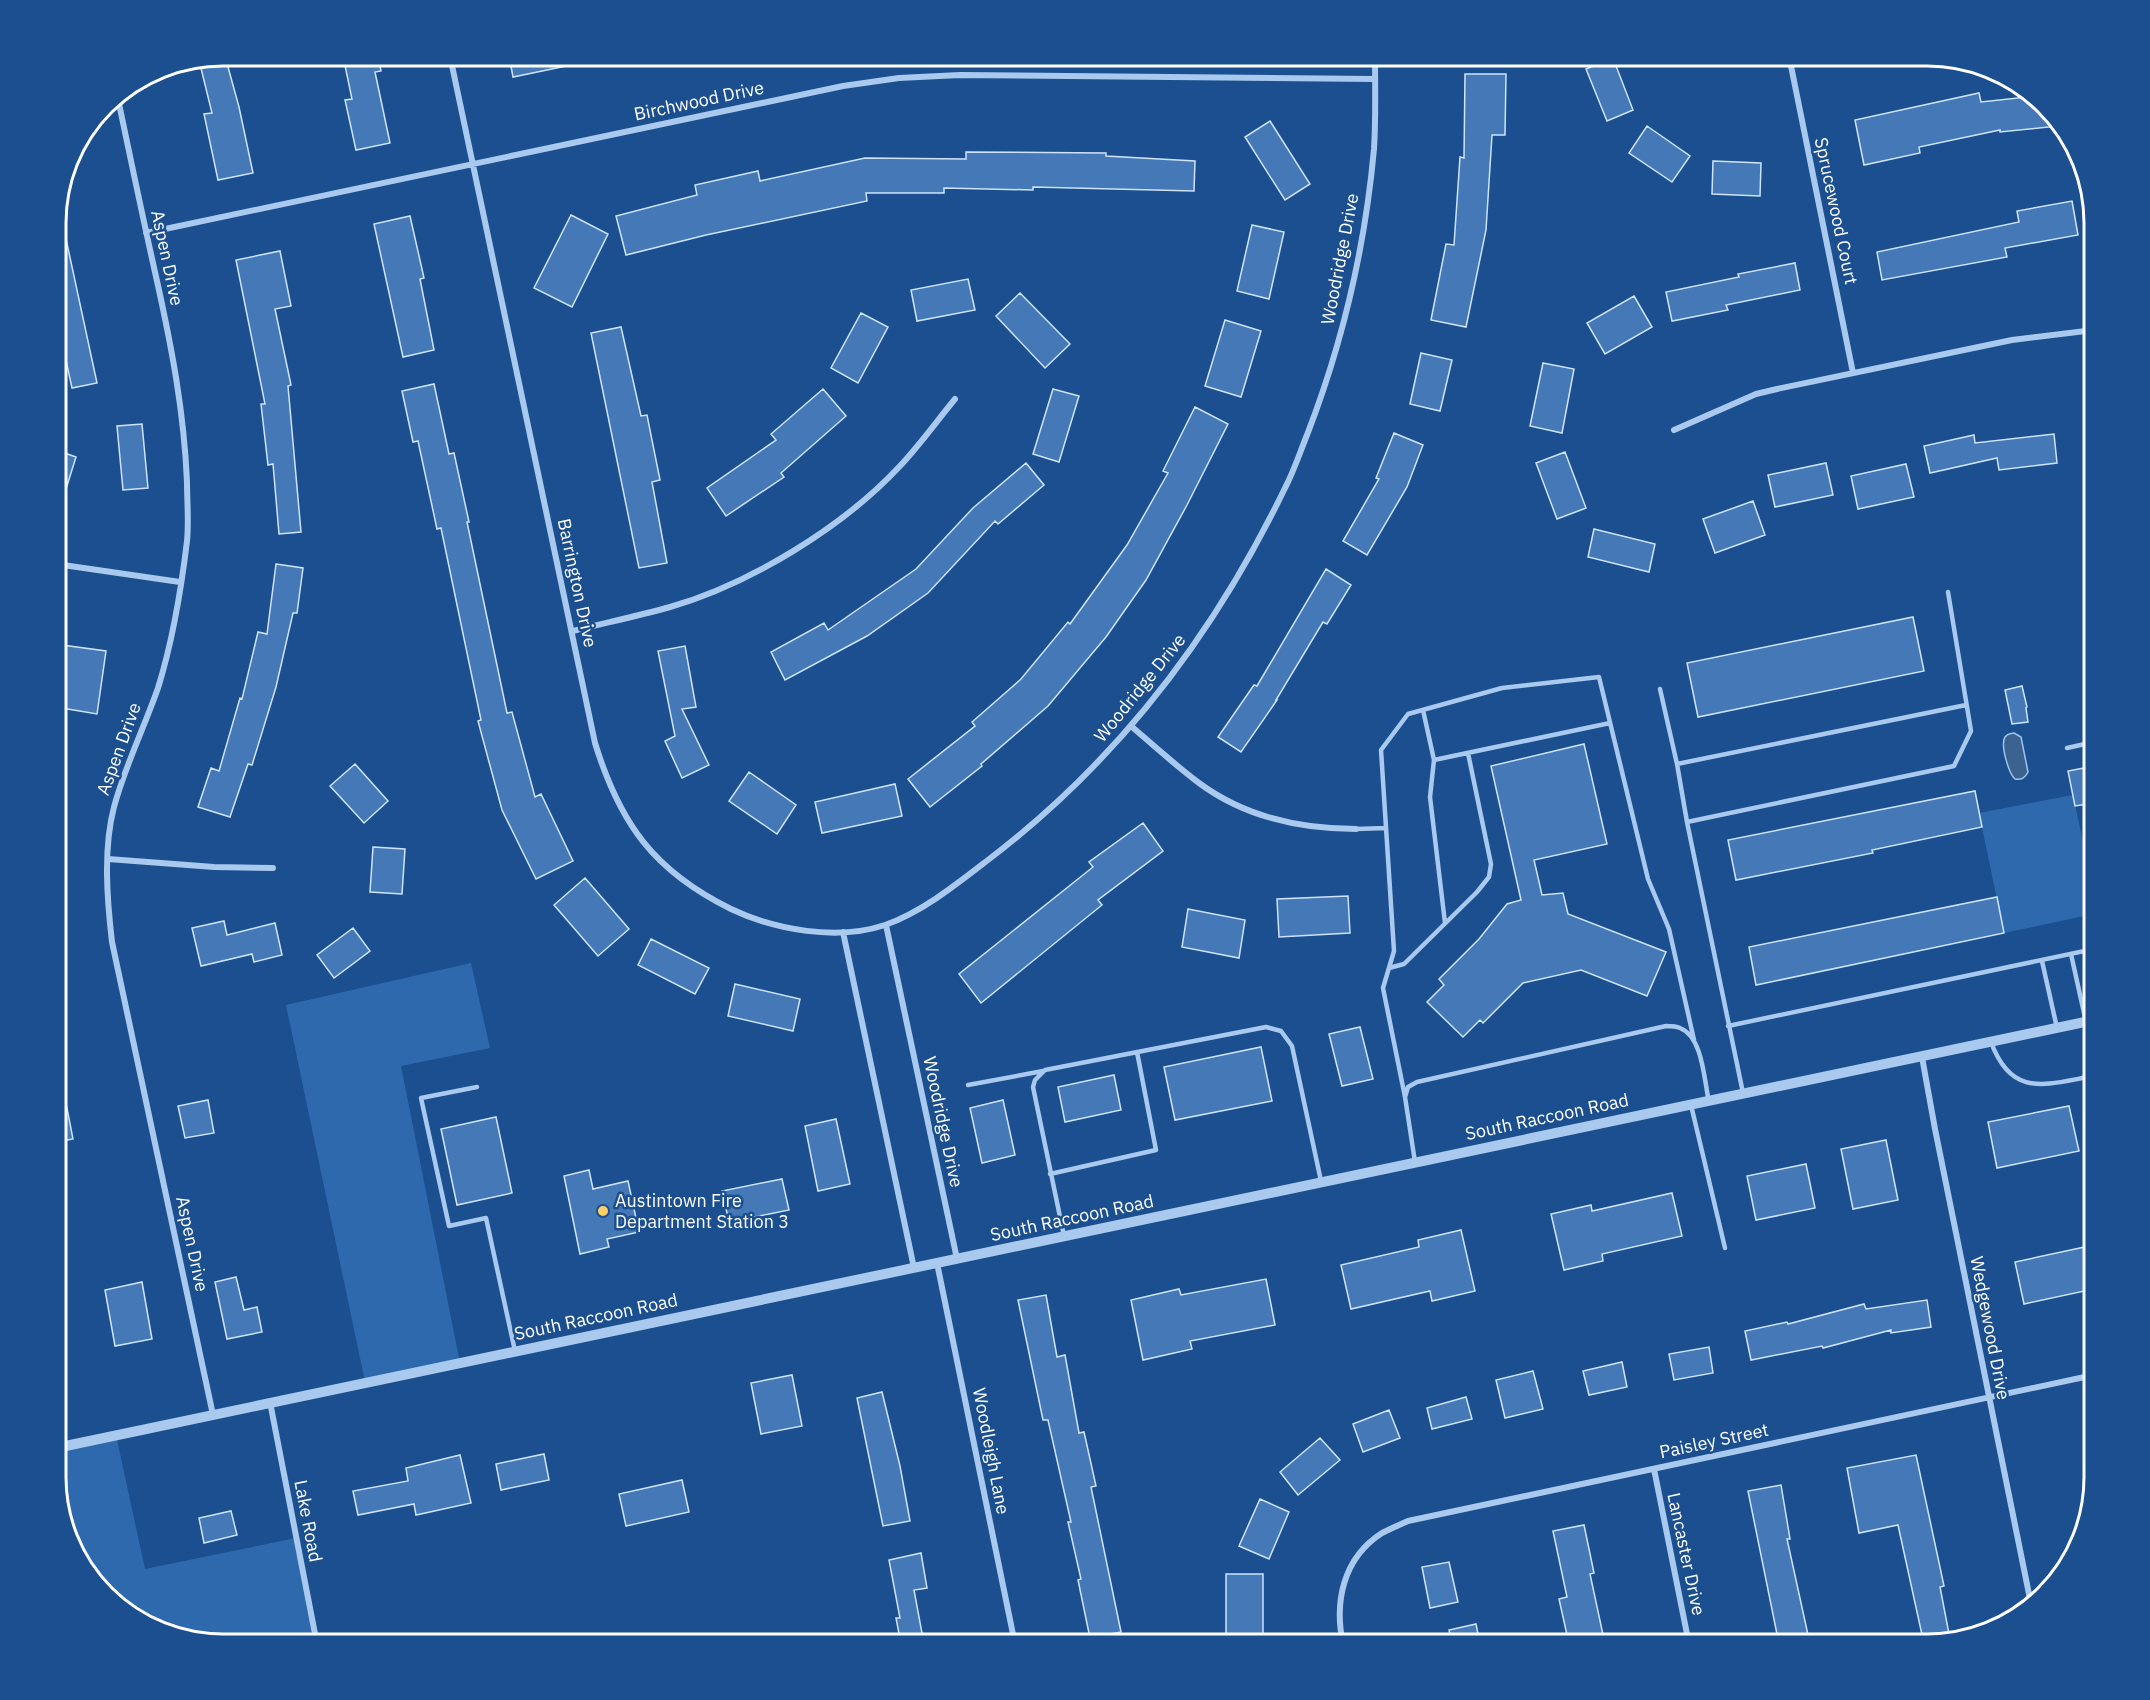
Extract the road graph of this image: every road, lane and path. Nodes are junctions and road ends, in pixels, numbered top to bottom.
1 (452, 66) edge
2 (1375, 66) edge
3 (1790, 66) edge
4 (1375, 79) junction
5 (119, 105) edge
6 (473, 165) junction
7 (146, 233) junction
8 (2084, 331) edge
9 (1854, 373) junction
10 (955, 399) dead end
11 (1674, 430) dead end
12 (66, 565) edge
13 (180, 582) junction
14 (1948, 592) dead end
15 (573, 631) junction
16 (1660, 689) dead end
17 (1966, 705) junction
18 (1423, 710) junction
19 (1610, 723) junction
20 (1131, 726) junction
21 (2084, 744) edge
22 (2067, 748) dead end
23 (1468, 753) junction
24 (1434, 760) junction
25 (1677, 764) junction
26 (1687, 822) junction
27 (1386, 828) junction
28 (1356, 829) joint
29 (108, 859) junction
30 (273, 868) dead end
31 (1445, 924) junction
32 (886, 925) junction
33 (843, 932) junction
34 (2084, 951) edge
35 (2072, 954) junction
36 (2042, 961) junction
37 (1389, 968) junction
38 (2084, 999) edge
39 (2084, 1022) edge
40 (1728, 1026) junction
41 (2057, 1028) junction
42 (1694, 1040) junction
43 (1991, 1041) junction
44 (1137, 1052) junction
45 (1922, 1057) junction
46 (1045, 1070) junction
47 (2084, 1078) edge
48 (968, 1085) dead end
49 (477, 1087) dead end
50 (1743, 1094) junction
51 (1405, 1097) junction
52 (1709, 1101) junction
53 (1691, 1105) junction
54 (1415, 1161) junction
55 (1050, 1174) junction
56 (1321, 1181) junction
57 (1064, 1236) junction
58 (1725, 1248) dead end
59 (957, 1259) junction
60 (938, 1263) junction
61 (914, 1268) junction
62 (515, 1351) junction
63 (2084, 1377) edge
64 (1989, 1398) junction
65 (270, 1402) junction
66 (213, 1414) junction
67 (66, 1446) edge
68 (1654, 1469) junction
69 (2029, 1596) edge
70 (315, 1634) edge
71 (1013, 1634) edge
72 (1341, 1634) edge
73 (1687, 1634) edge

1 - 6 street, Barrington Drive
2 - 4 street, Woodridge Drive
3 - 9 street, Sprucewood Court
4 - 6 street, Birchwood Drive
4 - 20 street, Woodridge Drive
5 - 7 street, Aspen Drive
6 - 7 street, Birchwood Drive
6 - 15 street, Barrington Drive
7 - 13 street, Aspen Drive
8 - 9 street
9 - 11 street
10 - 15 street
12 - 13 street
13 - 29 street, Aspen Drive
14 - 17 lane
15 - 33 street, Barrington Drive
16 - 25 lane
17 - 25 lane
17 - 26 lane
18 - 19 lane
18 - 24 lane
18 - 27 lane
19 - 23 lane
19 - 42 lane
20 - 28 street
20 - 32 street, Woodridge Drive
21 - 22 lane
23 - 24 lane
23 - 31 lane
24 - 31 lane
25 - 26 lane
26 - 40 lane
27 - 28 lane
27 - 37 lane
29 - 30 street
29 - 66 street, Aspen Drive
31 - 37 lane
32 - 33 street, Barrington Drive
32 - 59 street, Woodridge Drive
33 - 61 street
34 - 35 lane
35 - 36 lane
35 - 38 lane
36 - 40 lane
36 - 41 lane
37 - 51 lane
39 - 41 street, South Raccoon Road
40 - 50 lane
41 - 43 street, South Raccoon Road
42 - 51 lane
42 - 52 lane
43 - 45 street, South Raccoon Road
43 - 47 lane
44 - 46 lane
44 - 55 lane
44 - 56 lane
45 - 50 street, South Raccoon Road
45 - 64 street, Wedgewood Drive
46 - 48 lane
46 - 55 lane
49 - 62 lane
50 - 52 street, South Raccoon Road
51 - 54 lane
52 - 53 street, South Raccoon Road
53 - 54 street, South Raccoon Road
53 - 58 lane
54 - 56 street, South Raccoon Road
55 - 57 lane
56 - 57 street, South Raccoon Road
57 - 59 street, South Raccoon Road
59 - 60 street, South Raccoon Road
60 - 61 street, South Raccoon Road
60 - 71 street, Woodleigh Lane
61 - 62 street, South Raccoon Road
62 - 65 street, South Raccoon Road
63 - 64 street, Paisley Street
64 - 68 street, Paisley Street
64 - 69 street, Wedgewood Drive
65 - 66 street, South Raccoon Road
65 - 70 street, Lake Road
66 - 67 street, South Raccoon Road
68 - 72 street, Paisley Street
68 - 73 street, Lancaster Drive

